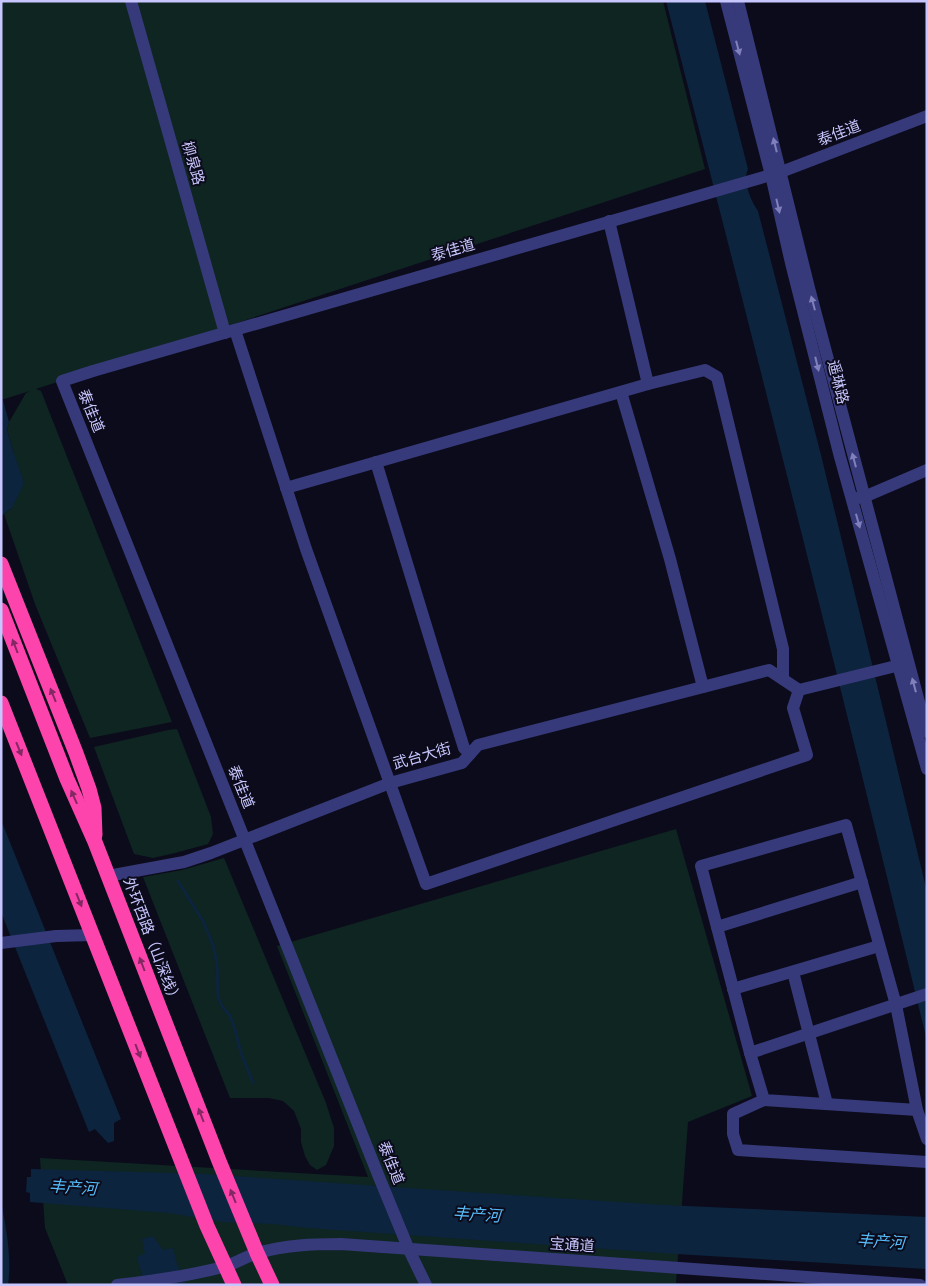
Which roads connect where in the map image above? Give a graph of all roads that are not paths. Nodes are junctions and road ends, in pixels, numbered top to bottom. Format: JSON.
{"nodes":[{"id":1,"x":130,"y":1,"type":"edge"},
{"id":2,"x":726,"y":1,"type":"edge"},
{"id":3,"x":738,"y":1,"type":"edge"},
{"id":4,"x":927,"y":116,"type":"edge"},
{"id":5,"x":770,"y":175,"type":"junction"},
{"id":6,"x":609,"y":221,"type":"junction"},
{"id":7,"x":230,"y":332,"type":"junction"},
{"id":8,"x":648,"y":384,"type":"junction"},
{"id":9,"x":622,"y":392,"type":"junction"},
{"id":10,"x":376,"y":462,"type":"junction"},
{"id":11,"x":927,"y":470,"type":"edge"},
{"id":12,"x":286,"y":488,"type":"junction"},
{"id":13,"x":858,"y":498,"type":"junction"},
{"id":14,"x":1,"y":564,"type":"edge"},
{"id":15,"x":1,"y":610,"type":"edge"},
{"id":16,"x":903,"y":665,"type":"junction"},
{"id":17,"x":783,"y":679,"type":"junction"},
{"id":18,"x":703,"y":687,"type":"junction"},
{"id":19,"x":799,"y":690,"type":"junction"},
{"id":20,"x":1,"y":703,"type":"edge"},
{"id":21,"x":927,"y":732,"type":"edge"},
{"id":22,"x":470,"y":754,"type":"junction"},
{"id":23,"x":927,"y":768,"type":"edge"},
{"id":24,"x":390,"y":783,"type":"junction"},
{"id":25,"x":244,"y":840,"type":"junction"},
{"id":26,"x":95,"y":842,"type":"junction"},
{"id":27,"x":108,"y":876,"type":"junction"},
{"id":28,"x":862,"y":882,"type":"junction"},
{"id":29,"x":717,"y":927,"type":"junction"},
{"id":30,"x":93,"y":935,"type":"junction"},
{"id":31,"x":2,"y":942,"type":"edge"},
{"id":32,"x":879,"y":946,"type":"junction"},
{"id":33,"x":793,"y":972,"type":"junction"},
{"id":34,"x":733,"y":989,"type":"junction"},
{"id":35,"x":927,"y":994,"type":"edge"},
{"id":36,"x":901,"y":1003,"type":"junction"},
{"id":37,"x":808,"y":1034,"type":"junction"},
{"id":38,"x":750,"y":1052,"type":"junction"},
{"id":39,"x":764,"y":1100,"type":"junction"},
{"id":40,"x":827,"y":1104,"type":"junction"},
{"id":41,"x":918,"y":1110,"type":"junction"},
{"id":42,"x":927,"y":1139,"type":"edge"},
{"id":43,"x":927,"y":1162,"type":"edge"},
{"id":44,"x":409,"y":1250,"type":"junction"},
{"id":45,"x":256,"y":1253,"type":"junction"},
{"id":46,"x":226,"y":1266,"type":"junction"},
{"id":47,"x":117,"y":1285,"type":"edge"},
{"id":48,"x":234,"y":1285,"type":"edge"},
{"id":49,"x":272,"y":1285,"type":"edge"},
{"id":50,"x":426,"y":1285,"type":"edge"},
{"id":51,"x":920,"y":1285,"type":"edge"}],
"edges":[{"from":1,"to":7,"type":"street","name":"柳泉路"},
{"from":2,"to":5,"type":"street","name":"遥琳路","one_way":true},
{"from":5,"to":3,"type":"street","name":"遥琳路","one_way":true},
{"from":4,"to":5,"type":"street","name":"泰佳道"},
{"from":5,"to":6,"type":"street","name":"泰佳道"},
{"from":5,"to":13,"type":"street","name":"遥琳路"},
{"from":6,"to":7,"type":"street","name":"泰佳道"},
{"from":6,"to":8,"type":"street"},
{"from":7,"to":12,"type":"street","name":"柳泉路"},
{"from":7,"to":25,"type":"street","name":"泰佳道"},
{"from":8,"to":9,"type":"street"},
{"from":8,"to":17,"type":"street"},
{"from":9,"to":10,"type":"street"},
{"from":9,"to":18,"type":"street"},
{"from":10,"to":12,"type":"street"},
{"from":10,"to":22,"type":"street"},
{"from":11,"to":13,"type":"street"},
{"from":12,"to":24,"type":"street","name":"柳泉路"},
{"from":13,"to":16,"type":"street","name":"遥琳路"},
{"from":26,"to":14,"type":"highway","one_way":true},
{"from":26,"to":15,"type":"highway","name":"外环西路（山深线）","one_way":true},
{"from":16,"to":19,"type":"street"},
{"from":21,"to":16,"type":"street","name":"遥琳路","one_way":true},
{"from":16,"to":23,"type":"street","name":"遥琳路"},
{"from":17,"to":18,"type":"street","name":"武台大街"},
{"from":17,"to":19,"type":"street","name":"武台大街"},
{"from":18,"to":22,"type":"street","name":"武台大街"},
{"from":19,"to":24,"type":"street","name":"柳泉路"},
{"from":20,"to":30,"type":"highway","one_way":true},
{"from":22,"to":24,"type":"street","name":"武台大街"},
{"from":24,"to":25,"type":"street","name":"武台大街"},
{"from":25,"to":27,"type":"street","name":"武台大街"},
{"from":25,"to":44,"type":"street","name":"泰佳道"},
{"from":26,"to":27,"type":"highway","name":"外环西路（山深线）"},
{"from":45,"to":27,"type":"highway","name":"外环西路（山深线）","one_way":true},
{"from":28,"to":29,"type":"street"},
{"from":28,"to":29,"type":"street"},
{"from":28,"to":32,"type":"street"},
{"from":29,"to":34,"type":"street"},
{"from":30,"to":31,"type":"street"},
{"from":30,"to":46,"type":"highway","one_way":true},
{"from":32,"to":33,"type":"street"},
{"from":32,"to":36,"type":"street"},
{"from":33,"to":34,"type":"street"},
{"from":33,"to":37,"type":"street"},
{"from":34,"to":38,"type":"street"},
{"from":35,"to":36,"type":"street"},
{"from":36,"to":37,"type":"street"},
{"from":36,"to":41,"type":"street"},
{"from":37,"to":38,"type":"street"},
{"from":37,"to":40,"type":"street"},
{"from":38,"to":39,"type":"street"},
{"from":39,"to":40,"type":"street"},
{"from":39,"to":43,"type":"street"},
{"from":40,"to":41,"type":"street"},
{"from":41,"to":42,"type":"street"},
{"from":44,"to":45,"type":"street","name":"宝通道"},
{"from":44,"to":50,"type":"street","name":"泰佳道"},
{"from":44,"to":51,"type":"street","name":"宝通道"},
{"from":45,"to":46,"type":"street","name":"宝通道"},
{"from":45,"to":49,"type":"highway","name":"外环西路（山深线）"},
{"from":46,"to":47,"type":"street","name":"宝通道"},
{"from":46,"to":48,"type":"highway"}]}
